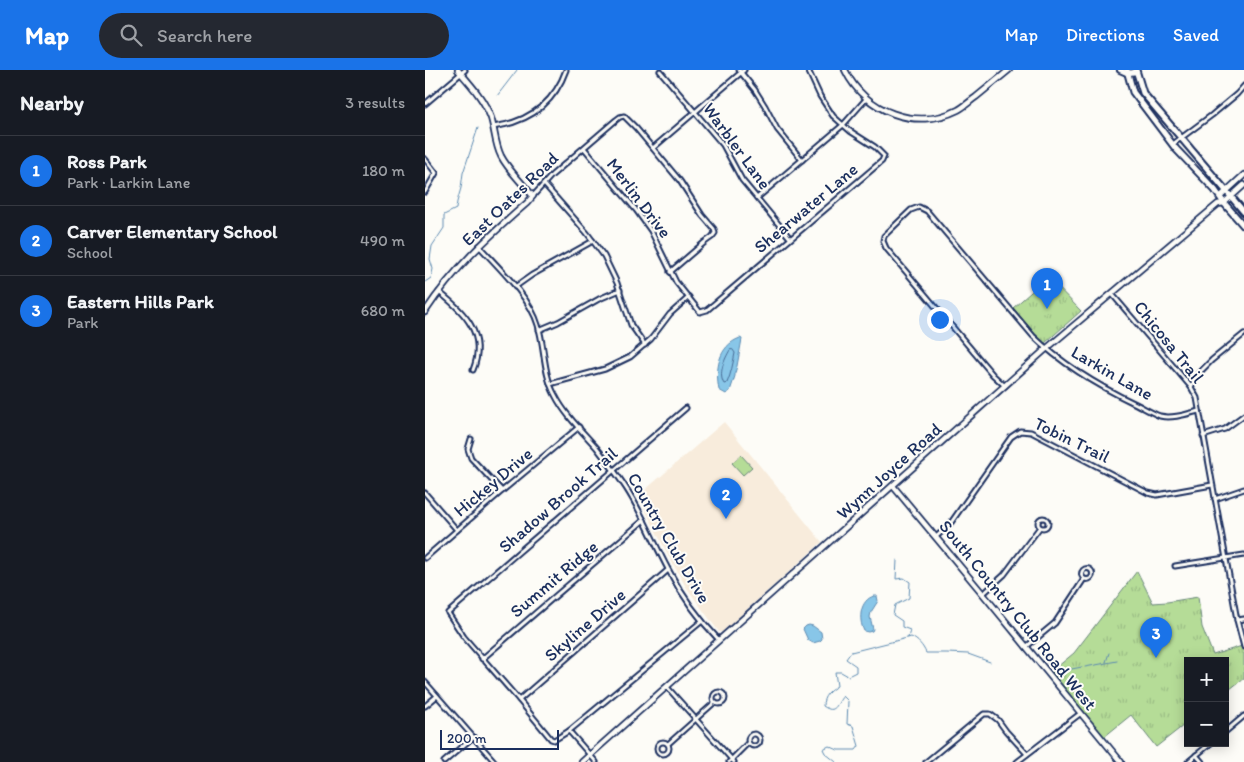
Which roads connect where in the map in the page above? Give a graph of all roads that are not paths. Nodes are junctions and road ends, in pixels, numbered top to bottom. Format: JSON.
{"nodes":[{"id":1,"x":465,"y":70,"type":"edge"},
{"id":2,"x":565,"y":70,"type":"edge"},
{"id":3,"x":660,"y":70,"type":"edge"},
{"id":4,"x":808,"y":70,"type":"edge"},
{"id":5,"x":845,"y":70,"type":"edge"},
{"id":6,"x":1009,"y":70,"type":"edge"},
{"id":7,"x":1120,"y":70,"type":"edge"},
{"id":8,"x":741,"y":71,"type":"edge"},
{"id":9,"x":1136,"y":71,"type":"edge"},
{"id":10,"x":459,"y":72,"type":"edge"},
{"id":11,"x":1127,"y":72,"type":"edge"},
{"id":12,"x":1244,"y":86,"type":"edge"},
{"id":13,"x":866,"y":99,"type":"junction"},
{"id":14,"x":425,"y":104,"type":"edge"},
{"id":15,"x":694,"y":111,"type":"junction"},
{"id":16,"x":843,"y":125,"type":"junction"},
{"id":17,"x":493,"y":127,"type":"junction"},
{"id":18,"x":1182,"y":139,"type":"junction"},
{"id":19,"x":1173,"y":144,"type":"junction"},
{"id":20,"x":584,"y":148,"type":"junction"},
{"id":21,"x":653,"y":148,"type":"junction"},
{"id":22,"x":425,"y":159,"type":"edge"},
{"id":23,"x":802,"y":160,"type":"junction"},
{"id":24,"x":1244,"y":175,"type":"edge"},
{"id":25,"x":544,"y":184,"type":"junction"},
{"id":26,"x":1244,"y":185,"type":"edge"},
{"id":27,"x":1227,"y":191,"type":"junction"},
{"id":28,"x":425,"y":192,"type":"edge"},
{"id":29,"x":533,"y":196,"type":"junction"},
{"id":30,"x":1220,"y":197,"type":"junction"},
{"id":31,"x":1232,"y":197,"type":"junction"},
{"id":32,"x":757,"y":198,"type":"junction"},
{"id":33,"x":1224,"y":202,"type":"junction"},
{"id":34,"x":1218,"y":204,"type":"junction"},
{"id":35,"x":1244,"y":212,"type":"edge"},
{"id":36,"x":1244,"y":226,"type":"edge"},
{"id":37,"x":790,"y":238,"type":"junction"},
{"id":38,"x":593,"y":241,"type":"junction"},
{"id":39,"x":479,"y":246,"type":"junction"},
{"id":40,"x":670,"y":272,"type":"junction"},
{"id":41,"x":515,"y":287,"type":"junction"},
{"id":42,"x":620,"y":290,"type":"junction"},
{"id":43,"x":438,"y":292,"type":"junction"},
{"id":44,"x":1112,"y":294,"type":"junction"},
{"id":45,"x":689,"y":297,"type":"junction"},
{"id":46,"x":703,"y":311,"type":"joint"},
{"id":47,"x":425,"y":312,"type":"edge"},
{"id":48,"x":539,"y":330,"type":"junction"},
{"id":49,"x":1244,"y":334,"type":"edge"},
{"id":50,"x":645,"y":345,"type":"junction"},
{"id":51,"x":1046,"y":349,"type":"junction"},
{"id":52,"x":473,"y":370,"type":"dead end"},
{"id":53,"x":550,"y":384,"type":"junction"},
{"id":54,"x":1005,"y":386,"type":"junction"},
{"id":55,"x":1191,"y":388,"type":"junction"},
{"id":56,"x":686,"y":408,"type":"dead end"},
{"id":57,"x":1199,"y":412,"type":"junction"},
{"id":58,"x":1244,"y":415,"type":"edge"},
{"id":59,"x":579,"y":428,"type":"junction"},
{"id":60,"x":1203,"y":436,"type":"junction"},
{"id":61,"x":471,"y":439,"type":"dead end"},
{"id":62,"x":614,"y":470,"type":"junction"},
{"id":63,"x":1212,"y":485,"type":"junction"},
{"id":64,"x":893,"y":486,"type":"junction"},
{"id":65,"x":1244,"y":489,"type":"edge"},
{"id":66,"x":502,"y":491,"type":"junction"},
{"id":67,"x":425,"y":493,"type":"edge"},
{"id":68,"x":1215,"y":498,"type":"junction"},
{"id":69,"x":644,"y":520,"type":"junction"},
{"id":70,"x":1040,"y":527,"type":"dead end"},
{"id":71,"x":457,"y":530,"type":"junction"},
{"id":72,"x":935,"y":537,"type":"junction"},
{"id":73,"x":1244,"y":555,"type":"edge"},
{"id":74,"x":425,"y":558,"type":"edge"},
{"id":75,"x":1225,"y":558,"type":"junction"},
{"id":76,"x":1175,"y":566,"type":"dead end"},
{"id":77,"x":668,"y":570,"type":"junction"},
{"id":78,"x":1084,"y":579,"type":"dead end"},
{"id":79,"x":983,"y":594,"type":"junction"},
{"id":80,"x":1244,"y":618,"type":"edge"},
{"id":81,"x":1237,"y":620,"type":"junction"},
{"id":82,"x":702,"y":621,"type":"junction"},
{"id":83,"x":719,"y":641,"type":"junction"},
{"id":84,"x":1026,"y":647,"type":"junction"},
{"id":85,"x":1244,"y":647,"type":"edge"},
{"id":86,"x":482,"y":659,"type":"junction"},
{"id":87,"x":425,"y":682,"type":"edge"},
{"id":88,"x":667,"y":687,"type":"junction"},
{"id":89,"x":437,"y":696,"type":"junction"},
{"id":90,"x":519,"y":700,"type":"junction"},
{"id":91,"x":715,"y":702,"type":"dead end"},
{"id":92,"x":425,"y":706,"type":"edge"},
{"id":93,"x":1081,"y":713,"type":"junction"},
{"id":94,"x":1244,"y":716,"type":"edge"},
{"id":95,"x":695,"y":718,"type":"junction"},
{"id":96,"x":1229,"y":729,"type":"edge"},
{"id":97,"x":569,"y":731,"type":"junction"},
{"id":98,"x":473,"y":737,"type":"junction"},
{"id":99,"x":668,"y":744,"type":"dead end"},
{"id":100,"x":749,"y":744,"type":"junction"},
{"id":101,"x":1206,"y":747,"type":"edge"},
{"id":102,"x":1027,"y":754,"type":"junction"},
{"id":103,"x":591,"y":755,"type":"junction"},
{"id":104,"x":1197,"y":755,"type":"junction"},
{"id":105,"x":731,"y":761,"type":"edge"},
{"id":106,"x":444,"y":762,"type":"edge"},
{"id":107,"x":495,"y":762,"type":"edge"},
{"id":108,"x":582,"y":762,"type":"edge"},
{"id":109,"x":596,"y":762,"type":"edge"},
{"id":110,"x":926,"y":762,"type":"edge"},
{"id":111,"x":1017,"y":762,"type":"edge"},
{"id":112,"x":1121,"y":762,"type":"edge"},
{"id":113,"x":1189,"y":762,"type":"edge"},
{"id":114,"x":1202,"y":762,"type":"edge"}],
"edges":[{"from":1,"to":10,"type":"street"},
{"from":2,"to":17,"type":"street"},
{"from":3,"to":15,"type":"street","name":"Warbler Lane"},
{"from":4,"to":16,"type":"street"},
{"from":5,"to":13,"type":"street"},
{"from":6,"to":13,"type":"street"},
{"from":7,"to":11,"type":"street"},
{"from":8,"to":15,"type":"street"},
{"from":8,"to":23,"type":"street"},
{"from":9,"to":11,"type":"street"},
{"from":9,"to":18,"type":"main road"},
{"from":10,"to":14,"type":"street"},
{"from":10,"to":17,"type":"street"},
{"from":11,"to":19,"type":"main road"},
{"from":12,"to":18,"type":"street"},
{"from":13,"to":16,"type":"street"},
{"from":15,"to":21,"type":"street"},
{"from":15,"to":32,"type":"street","name":"Warbler Lane"},
{"from":16,"to":23,"type":"street"},
{"from":16,"to":37,"type":"street","name":"Shearwater Lane"},
{"from":17,"to":29,"type":"street"},
{"from":18,"to":19,"type":"street"},
{"from":18,"to":27,"type":"main road"},
{"from":19,"to":30,"type":"main road"},
{"from":20,"to":21,"type":"street","name":"East Oates Road"},
{"from":20,"to":25,"type":"street","name":"East Oates Road"},
{"from":20,"to":40,"type":"street","name":"Merlin Drive"},
{"from":21,"to":40,"type":"street"},
{"from":22,"to":28,"type":"street"},
{"from":23,"to":32,"type":"street"},
{"from":24,"to":27,"type":"street"},
{"from":25,"to":29,"type":"street","name":"East Oates Road"},
{"from":25,"to":38,"type":"street"},
{"from":26,"to":31,"type":"street","name":"Wynn Joyce Road"},
{"from":27,"to":30,"type":"street"},
{"from":27,"to":31,"type":"main road"},
{"from":29,"to":39,"type":"street","name":"East Oates Road"},
{"from":30,"to":33,"type":"main road"},
{"from":30,"to":34,"type":"street"},
{"from":31,"to":33,"type":"street","name":"Wynn Joyce Road"},
{"from":31,"to":35,"type":"main road"},
{"from":32,"to":37,"type":"street","name":"Warbler Lane"},
{"from":33,"to":34,"type":"street","name":"Wynn Joyce Road"},
{"from":33,"to":36,"type":"main road"},
{"from":34,"to":44,"type":"street","name":"Wynn Joyce Road"},
{"from":37,"to":46,"type":"street","name":"Shearwater Lane"},
{"from":38,"to":41,"type":"street"},
{"from":38,"to":42,"type":"street"},
{"from":39,"to":41,"type":"street","name":"Country Club Drive"},
{"from":39,"to":43,"type":"street","name":"East Oates Road"},
{"from":40,"to":45,"type":"street","name":"Merlin Drive"},
{"from":41,"to":48,"type":"street","name":"Country Club Drive"},
{"from":42,"to":48,"type":"street"},
{"from":42,"to":50,"type":"street"},
{"from":43,"to":47,"type":"street","name":"East Oates Road"},
{"from":43,"to":52,"type":"street"},
{"from":44,"to":51,"type":"street","name":"Wynn Joyce Road"},
{"from":44,"to":55,"type":"street","name":"Chicosa Trail"},
{"from":45,"to":46,"type":"street","name":"Merlin Drive"},
{"from":45,"to":50,"type":"street"},
{"from":48,"to":53,"type":"street","name":"Country Club Drive"},
{"from":49,"to":55,"type":"street"},
{"from":50,"to":53,"type":"street"},
{"from":51,"to":54,"type":"street","name":"Wynn Joyce Road"},
{"from":51,"to":54,"type":"street","name":"Larkin Lane"},
{"from":51,"to":57,"type":"street","name":"Larkin Lane"},
{"from":53,"to":59,"type":"street","name":"Country Club Drive"},
{"from":54,"to":64,"type":"street","name":"Wynn Joyce Road"},
{"from":55,"to":57,"type":"street","name":"Chicosa Trail"},
{"from":56,"to":62,"type":"street","name":"Shadow Brook Trail"},
{"from":57,"to":60,"type":"street","name":"Chicosa Trail"},
{"from":58,"to":60,"type":"street"},
{"from":59,"to":62,"type":"street","name":"Country Club Drive"},
{"from":59,"to":66,"type":"street","name":"Hickey Drive"},
{"from":60,"to":63,"type":"street","name":"Chicosa Trail"},
{"from":61,"to":66,"type":"street"},
{"from":62,"to":69,"type":"street","name":"Country Club Drive"},
{"from":62,"to":86,"type":"street","name":"Shadow Brook Trail"},
{"from":63,"to":68,"type":"street","name":"Chicosa Trail"},
{"from":63,"to":72,"type":"street","name":"Tobin Trail"},
{"from":64,"to":72,"type":"street","name":"South Country Club Road West"},
{"from":64,"to":83,"type":"street","name":"Wynn Joyce Road"},
{"from":65,"to":68,"type":"street"},
{"from":66,"to":71,"type":"street","name":"Hickey Drive"},
{"from":67,"to":71,"type":"street"},
{"from":68,"to":75,"type":"street","name":"Chicosa Trail"},
{"from":69,"to":77,"type":"street","name":"Country Club Drive"},
{"from":69,"to":86,"type":"street","name":"Summit Ridge"},
{"from":70,"to":79,"type":"street"},
{"from":71,"to":74,"type":"street","name":"Hickey Drive"},
{"from":72,"to":79,"type":"street","name":"South Country Club Road West"},
{"from":73,"to":75,"type":"street"},
{"from":75,"to":76,"type":"street"},
{"from":75,"to":81,"type":"street","name":"Chicosa Trail"},
{"from":77,"to":82,"type":"street","name":"Country Club Drive"},
{"from":77,"to":90,"type":"street","name":"Skyline Drive"},
{"from":78,"to":84,"type":"street"},
{"from":79,"to":84,"type":"street","name":"South Country Club Road West"},
{"from":80,"to":81,"type":"street"},
{"from":81,"to":85,"type":"street","name":"Chicosa Trail"},
{"from":82,"to":83,"type":"street","name":"Country Club Drive"},
{"from":82,"to":97,"type":"street"},
{"from":83,"to":88,"type":"street","name":"Wynn Joyce Road"},
{"from":84,"to":93,"type":"street","name":"South Country Club Road West"},
{"from":86,"to":90,"type":"street"},
{"from":87,"to":89,"type":"street"},
{"from":88,"to":95,"type":"street"},
{"from":88,"to":103,"type":"street","name":"Wynn Joyce Road"},
{"from":89,"to":92,"type":"street"},
{"from":89,"to":98,"type":"street"},
{"from":90,"to":97,"type":"street"},
{"from":91,"to":95,"type":"street"},
{"from":93,"to":102,"type":"street"},
{"from":93,"to":112,"type":"street","name":"South Country Club Road West"},
{"from":94,"to":96,"type":"street"},
{"from":95,"to":99,"type":"street"},
{"from":95,"to":105,"type":"street"},
{"from":97,"to":103,"type":"street"},
{"from":98,"to":106,"type":"street"},
{"from":98,"to":107,"type":"street"},
{"from":100,"to":100,"type":"street"},
{"from":100,"to":105,"type":"street"},
{"from":101,"to":104,"type":"street"},
{"from":102,"to":110,"type":"street"},
{"from":102,"to":111,"type":"street"},
{"from":103,"to":108,"type":"street","name":"Wynn Joyce Road"},
{"from":103,"to":109,"type":"street"},
{"from":104,"to":113,"type":"street"},
{"from":104,"to":114,"type":"street"}]}
